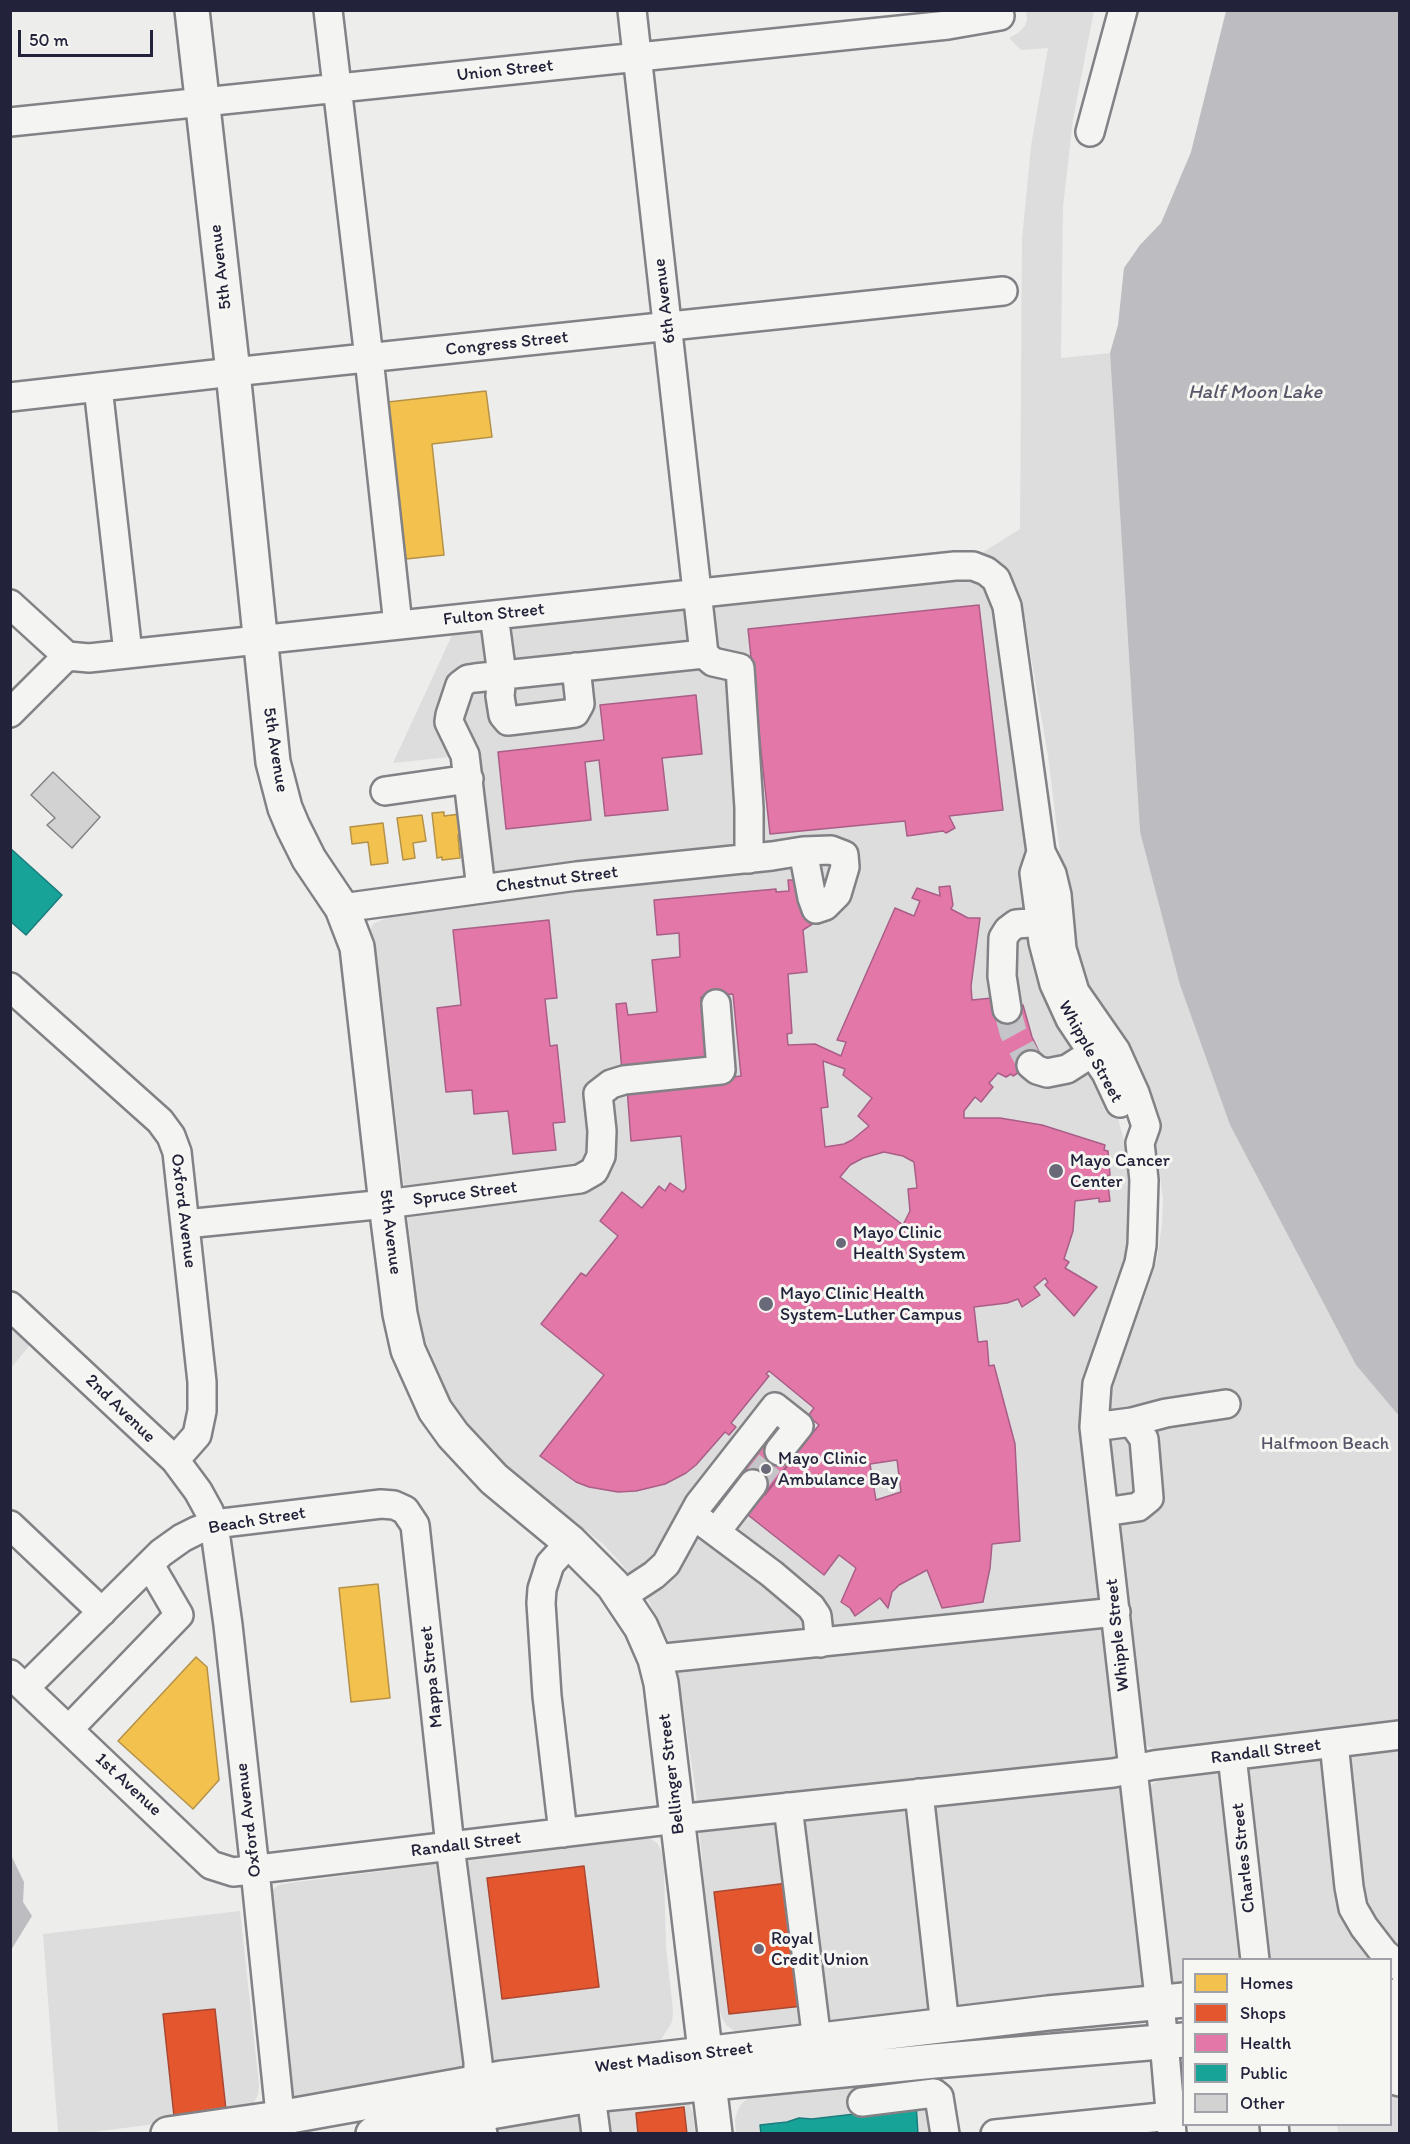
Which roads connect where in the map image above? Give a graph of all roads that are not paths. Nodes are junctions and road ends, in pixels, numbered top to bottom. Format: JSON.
{"nodes":[{"id":1,"x":192,"y":10,"type":"edge"},
{"id":2,"x":328,"y":10,"type":"edge"},
{"id":3,"x":632,"y":10,"type":"edge"},
{"id":4,"x":1123,"y":10,"type":"edge"},
{"id":5,"x":1000,"y":16,"type":"dead end"},
{"id":6,"x":637,"y":58,"type":"junction"},
{"id":7,"x":336,"y":88,"type":"junction"},
{"id":8,"x":202,"y":102,"type":"junction"},
{"id":9,"x":10,"y":122,"type":"edge"},
{"id":10,"x":1090,"y":132,"type":"dead end"},
{"id":11,"x":1003,"y":291,"type":"dead end"},
{"id":12,"x":668,"y":327,"type":"junction"},
{"id":13,"x":369,"y":358,"type":"junction"},
{"id":14,"x":233,"y":372,"type":"junction"},
{"id":15,"x":98,"y":387,"type":"junction"},
{"id":16,"x":10,"y":397,"type":"edge"},
{"id":17,"x":996,"y":579,"type":"joint"},
{"id":18,"x":696,"y":592,"type":"junction"},
{"id":19,"x":10,"y":604,"type":"edge"},
{"id":20,"x":494,"y":615,"type":"junction"},
{"id":21,"x":398,"y":625,"type":"junction"},
{"id":22,"x":260,"y":638,"type":"junction"},
{"id":23,"x":128,"y":654,"type":"junction"},
{"id":24,"x":704,"y":654,"type":"junction"},
{"id":25,"x":67,"y":656,"type":"junction"},
{"id":26,"x":576,"y":667,"type":"junction"},
{"id":27,"x":502,"y":675,"type":"junction"},
{"id":28,"x":10,"y":713,"type":"edge"},
{"id":29,"x":469,"y":779,"type":"junction"},
{"id":30,"x":385,"y":791,"type":"dead end"},
{"id":31,"x":803,"y":851,"type":"dead end"},
{"id":32,"x":761,"y":858,"type":"junction"},
{"id":33,"x":481,"y":890,"type":"junction"},
{"id":34,"x":342,"y":908,"type":"junction"},
{"id":35,"x":1049,"y":921,"type":"junction"},
{"id":36,"x":10,"y":987,"type":"edge"},
{"id":37,"x":716,"y":1004,"type":"dead end"},
{"id":38,"x":1007,"y":1009,"type":"tunnel mouth"},
{"id":39,"x":1099,"y":1045,"type":"junction"},
{"id":40,"x":1031,"y":1065,"type":"dead end"},
{"id":41,"x":386,"y":1204,"type":"junction"},
{"id":42,"x":185,"y":1224,"type":"junction"},
{"id":43,"x":10,"y":1306,"type":"edge"},
{"id":44,"x":1226,"y":1404,"type":"dead end"},
{"id":45,"x":1132,"y":1422,"type":"junction"},
{"id":46,"x":1094,"y":1427,"type":"junction"},
{"id":47,"x":778,"y":1451,"type":"tunnel mouth"},
{"id":48,"x":175,"y":1461,"type":"junction"},
{"id":49,"x":494,"y":1479,"type":"joint"},
{"id":50,"x":753,"y":1484,"type":"tunnel mouth"},
{"id":51,"x":405,"y":1510,"type":"joint"},
{"id":52,"x":1104,"y":1512,"type":"junction"},
{"id":53,"x":693,"y":1515,"type":"junction"},
{"id":54,"x":214,"y":1524,"type":"junction"},
{"id":55,"x":10,"y":1525,"type":"edge"},
{"id":56,"x":716,"y":1532,"type":"junction"},
{"id":57,"x":570,"y":1542,"type":"junction"},
{"id":58,"x":150,"y":1564,"type":"junction"},
{"id":59,"x":622,"y":1596,"type":"junction"},
{"id":60,"x":102,"y":1612,"type":"junction"},
{"id":61,"x":1116,"y":1612,"type":"junction"},
{"id":62,"x":820,"y":1643,"type":"junction"},
{"id":63,"x":656,"y":1659,"type":"junction"},
{"id":64,"x":18,"y":1681,"type":"edge"},
{"id":65,"x":69,"y":1729,"type":"junction"},
{"id":66,"x":1400,"y":1736,"type":"edge"},
{"id":67,"x":1334,"y":1743,"type":"junction"},
{"id":68,"x":1232,"y":1756,"type":"junction"},
{"id":69,"x":1133,"y":1770,"type":"junction"},
{"id":70,"x":918,"y":1793,"type":"junction"},
{"id":71,"x":788,"y":1807,"type":"junction"},
{"id":72,"x":677,"y":1819,"type":"junction"},
{"id":73,"x":563,"y":1833,"type":"junction"},
{"id":74,"x":450,"y":1846,"type":"junction"},
{"id":75,"x":255,"y":1870,"type":"junction"},
{"id":76,"x":1255,"y":1958,"type":"edge"},
{"id":77,"x":1390,"y":1958,"type":"edge"},
{"id":78,"x":1400,"y":1991,"type":"edge"},
{"id":79,"x":1171,"y":2001,"type":"edge"},
{"id":80,"x":1392,"y":2006,"type":"edge"},
{"id":81,"x":945,"y":2026,"type":"junction"},
{"id":82,"x":817,"y":2041,"type":"junction"},
{"id":83,"x":1174,"y":2041,"type":"edge"},
{"id":84,"x":1400,"y":2044,"type":"edge"},
{"id":85,"x":1392,"y":2063,"type":"edge"},
{"id":86,"x":708,"y":2069,"type":"junction"},
{"id":87,"x":591,"y":2095,"type":"junction"},
{"id":88,"x":862,"y":2102,"type":"dead end"},
{"id":89,"x":480,"y":2110,"type":"edge"},
{"id":90,"x":1171,"y":2125,"type":"edge"},
{"id":91,"x":281,"y":2126,"type":"edge"},
{"id":92,"x":168,"y":2133,"type":"edge"},
{"id":93,"x":380,"y":2133,"type":"edge"},
{"id":94,"x":596,"y":2133,"type":"edge"},
{"id":95,"x":715,"y":2133,"type":"edge"},
{"id":96,"x":945,"y":2133,"type":"edge"},
{"id":97,"x":995,"y":2133,"type":"edge"}],
"edges":[{"from":1,"to":8,"type":"main road","name":"5th Avenue"},
{"from":2,"to":7,"type":"street"},
{"from":3,"to":6,"type":"street","name":"6th Avenue"},
{"from":4,"to":10,"type":"street"},
{"from":5,"to":6,"type":"street","name":"Union Street"},
{"from":6,"to":7,"type":"street","name":"Union Street"},
{"from":6,"to":12,"type":"street","name":"6th Avenue"},
{"from":7,"to":8,"type":"street","name":"Union Street"},
{"from":7,"to":13,"type":"street"},
{"from":8,"to":9,"type":"street","name":"Union Street"},
{"from":8,"to":14,"type":"main road","name":"5th Avenue"},
{"from":11,"to":12,"type":"street","name":"Congress Street"},
{"from":12,"to":13,"type":"street","name":"Congress Street"},
{"from":12,"to":18,"type":"street","name":"6th Avenue"},
{"from":13,"to":14,"type":"street","name":"Congress Street"},
{"from":13,"to":21,"type":"street"},
{"from":14,"to":15,"type":"street","name":"Congress Street"},
{"from":14,"to":22,"type":"main road","name":"5th Avenue"},
{"from":15,"to":16,"type":"street","name":"Congress Street"},
{"from":15,"to":23,"type":"street"},
{"from":17,"to":18,"type":"street","name":"Fulton Street"},
{"from":17,"to":35,"type":"street","name":"Whipple Street"},
{"from":18,"to":20,"type":"street","name":"Fulton Street"},
{"from":18,"to":24,"type":"street","name":"6th Avenue"},
{"from":19,"to":25,"type":"street"},
{"from":20,"to":21,"type":"street","name":"Fulton Street"},
{"from":20,"to":27,"type":"street"},
{"from":21,"to":22,"type":"street","name":"Fulton Street"},
{"from":22,"to":23,"type":"street","name":"Fulton Street"},
{"from":22,"to":34,"type":"main road","name":"5th Avenue"},
{"from":23,"to":25,"type":"street","name":"Fulton Street"},
{"from":24,"to":26,"type":"street"},
{"from":24,"to":32,"type":"street"},
{"from":25,"to":28,"type":"street"},
{"from":26,"to":27,"type":"street"},
{"from":26,"to":27,"type":"street"},
{"from":27,"to":29,"type":"street"},
{"from":29,"to":30,"type":"street"},
{"from":29,"to":33,"type":"street"},
{"from":31,"to":32,"type":"street","name":"Chestnut Street"},
{"from":32,"to":33,"type":"street","name":"Chestnut Street"},
{"from":33,"to":34,"type":"street","name":"Chestnut Street"},
{"from":34,"to":41,"type":"main road","name":"5th Avenue"},
{"from":35,"to":38,"type":"street"},
{"from":35,"to":39,"type":"street","name":"Whipple Street"},
{"from":36,"to":42,"type":"street","name":"Oxford Avenue"},
{"from":37,"to":41,"type":"street","name":"Spruce Street"},
{"from":39,"to":40,"type":"street"},
{"from":39,"to":46,"type":"street","name":"Whipple Street"},
{"from":41,"to":42,"type":"street","name":"Spruce Street"},
{"from":41,"to":49,"type":"main road","name":"5th Avenue"},
{"from":42,"to":48,"type":"street","name":"Oxford Avenue"},
{"from":43,"to":48,"type":"street","name":"2nd Avenue"},
{"from":44,"to":45,"type":"street"},
{"from":45,"to":46,"type":"street"},
{"from":45,"to":52,"type":"street"},
{"from":46,"to":52,"type":"street","name":"Whipple Street"},
{"from":47,"to":53,"type":"street"},
{"from":48,"to":54,"type":"street","name":"2nd Avenue"},
{"from":49,"to":57,"type":"main road","name":"Bellinger Street"},
{"from":50,"to":56,"type":"street"},
{"from":51,"to":54,"type":"street","name":"Beach Street"},
{"from":51,"to":74,"type":"street","name":"Mappa Street"},
{"from":52,"to":61,"type":"street","name":"Whipple Street"},
{"from":53,"to":56,"type":"street"},
{"from":53,"to":59,"type":"street"},
{"from":54,"to":58,"type":"street","name":"Beach Street"},
{"from":54,"to":75,"type":"street","name":"Oxford Avenue"},
{"from":55,"to":60,"type":"street"},
{"from":56,"to":62,"type":"street"},
{"from":57,"to":59,"type":"main road","name":"Bellinger Street"},
{"from":57,"to":73,"type":"street"},
{"from":58,"to":60,"type":"street","name":"Beach Street"},
{"from":58,"to":65,"type":"street"},
{"from":59,"to":63,"type":"main road","name":"Bellinger Street"},
{"from":60,"to":64,"type":"street","name":"Beach Street"},
{"from":61,"to":62,"type":"street"},
{"from":61,"to":69,"type":"street","name":"Whipple Street"},
{"from":62,"to":63,"type":"street"},
{"from":63,"to":72,"type":"main road","name":"Bellinger Street"},
{"from":64,"to":65,"type":"street","name":"1st Avenue"},
{"from":65,"to":75,"type":"street","name":"1st Avenue"},
{"from":66,"to":67,"type":"street","name":"Randall Street"},
{"from":67,"to":68,"type":"street","name":"Randall Street"},
{"from":67,"to":77,"type":"street"},
{"from":68,"to":69,"type":"street","name":"Randall Street"},
{"from":68,"to":76,"type":"street","name":"Charles Street"},
{"from":69,"to":70,"type":"street","name":"Randall Street"},
{"from":69,"to":79,"type":"street","name":"Whipple Street"},
{"from":70,"to":71,"type":"street","name":"Randall Street"},
{"from":70,"to":81,"type":"street"},
{"from":71,"to":72,"type":"street","name":"Randall Street"},
{"from":71,"to":82,"type":"street"},
{"from":72,"to":73,"type":"street","name":"Randall Street"},
{"from":72,"to":86,"type":"main road","name":"Bellinger Street"},
{"from":73,"to":74,"type":"street","name":"Randall Street"},
{"from":74,"to":75,"type":"street","name":"Randall Street"},
{"from":74,"to":89,"type":"street","name":"Mappa Street"},
{"from":75,"to":91,"type":"street","name":"Oxford Avenue"},
{"from":78,"to":80,"type":"street"},
{"from":79,"to":81,"type":"main road","name":"West Madison Street"},
{"from":79,"to":83,"type":"street","name":"Whipple Street"},
{"from":81,"to":82,"type":"main road","name":"West Madison Street"},
{"from":82,"to":86,"type":"main road","name":"West Madison Street"},
{"from":83,"to":86,"type":"main road","name":"West Madison Street"},
{"from":83,"to":90,"type":"street","name":"Whipple Street"},
{"from":84,"to":85,"type":"street"},
{"from":86,"to":87,"type":"main road","name":"West Madison Street"},
{"from":86,"to":89,"type":"main road","name":"West Madison Street"},
{"from":86,"to":95,"type":"main road","name":"Bellinger Street"},
{"from":87,"to":89,"type":"main road","name":"West Madison Street"},
{"from":87,"to":94,"type":"street"},
{"from":88,"to":96,"type":"street"},
{"from":89,"to":91,"type":"main road","name":"West Madison Street"},
{"from":89,"to":93,"type":"main road","name":"West Madison Street"},
{"from":90,"to":97,"type":"street"},
{"from":91,"to":92,"type":"main road","name":"West Madison Street"}]}
